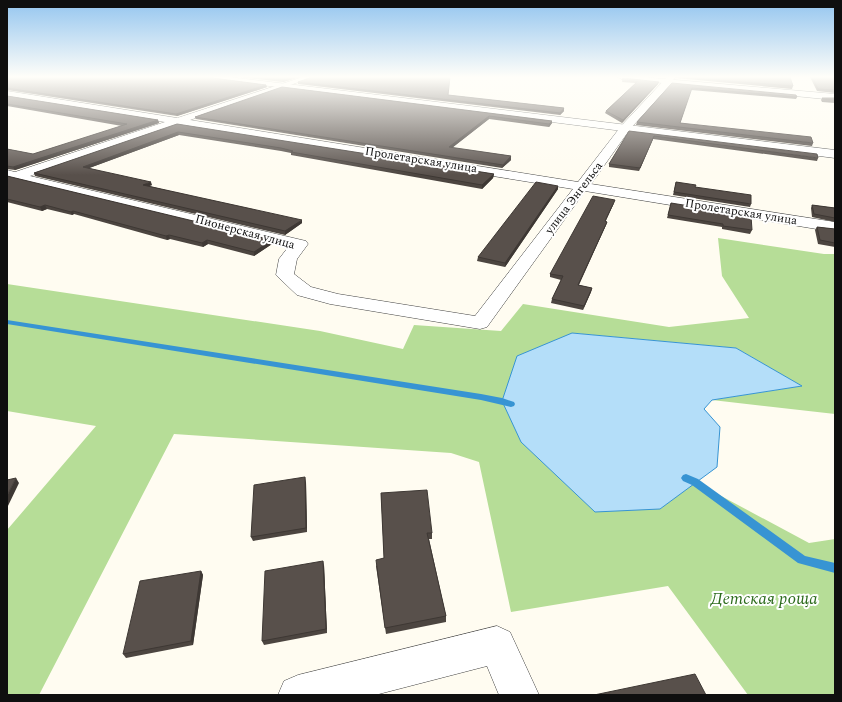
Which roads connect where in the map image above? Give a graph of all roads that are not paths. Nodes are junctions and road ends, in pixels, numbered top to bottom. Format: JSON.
{"nodes":[{"id":1,"x":106,"y":110,"type":"edge"},
{"id":2,"x":210,"y":110,"type":"edge"},
{"id":3,"x":486,"y":110,"type":"edge"},
{"id":4,"x":642,"y":110,"type":"edge"},
{"id":5,"x":177,"y":121,"type":"junction"},
{"id":6,"x":626,"y":127,"type":"junction"},
{"id":7,"x":835,"y":154,"type":"edge"},
{"id":8,"x":12,"y":175,"type":"edge"},
{"id":9,"x":583,"y":186,"type":"junction"},
{"id":10,"x":835,"y":227,"type":"edge"},
{"id":11,"x":480,"y":323,"type":"joint"},
{"id":12,"x":298,"y":695,"type":"edge"},
{"id":13,"x":519,"y":695,"type":"edge"}],
"edges":[{"from":1,"to":5,"type":"street","name":"Пролетарская улица"},
{"from":2,"to":5,"type":"street"},
{"from":3,"to":6,"type":"street"},
{"from":4,"to":6,"type":"street","name":"улица Энгельса"},
{"from":5,"to":8,"type":"street"},
{"from":5,"to":9,"type":"street","name":"Пролетарская улица"},
{"from":6,"to":7,"type":"street"},
{"from":6,"to":9,"type":"street","name":"улица Энгельса"},
{"from":8,"to":11,"type":"street","name":"Пионерская улица"},
{"from":9,"to":10,"type":"street","name":"Пролетарская улица"},
{"from":9,"to":11,"type":"street","name":"улица Энгельса"},
{"from":12,"to":13,"type":"street"}]}
